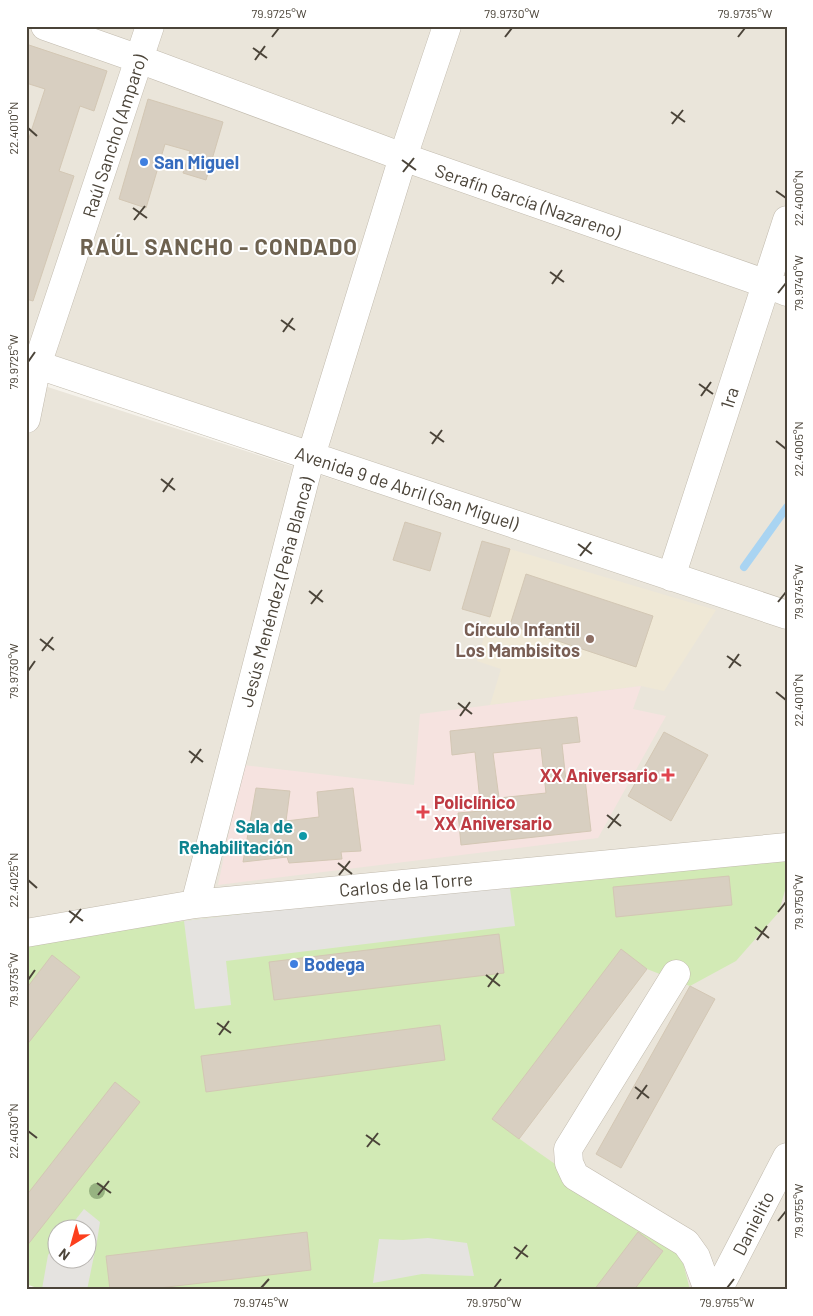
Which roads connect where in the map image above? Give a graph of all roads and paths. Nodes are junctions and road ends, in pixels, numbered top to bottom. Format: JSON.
{"nodes":[{"id":1,"x":45,"y":26,"type":"edge"},
{"id":2,"x":150,"y":26,"type":"edge"},
{"id":3,"x":447,"y":26,"type":"edge"},
{"id":4,"x":139,"y":59,"type":"junction"},
{"id":5,"x":403,"y":157,"type":"junction"},
{"id":6,"x":787,"y":220,"type":"edge"},
{"id":7,"x":777,"y":288,"type":"edge"},
{"id":8,"x":32,"y":363,"type":"edge"},
{"id":9,"x":26,"y":419,"type":"edge"},
{"id":10,"x":311,"y":456,"type":"junction"},
{"id":11,"x":671,"y":577,"type":"junction"},
{"id":12,"x":787,"y":616,"type":"edge"},
{"id":13,"x":787,"y":847,"type":"edge"},
{"id":14,"x":195,"y":904,"type":"junction"},
{"id":15,"x":26,"y":933,"type":"edge"},
{"id":16,"x":676,"y":974,"type":"dead end"},
{"id":17,"x":787,"y":1157,"type":"edge"},
{"id":18,"x":708,"y":1290,"type":"edge"},
{"id":19,"x":718,"y":1290,"type":"edge"}],
"edges":[{"from":1,"to":4,"type":"street","name":"Serafín García (Nazareno)"},
{"from":2,"to":4,"type":"street","name":"Raúl Sancho (Amparo)"},
{"from":3,"to":5,"type":"street","name":"Jesús Menéndez (Peña Blanca)"},
{"from":4,"to":5,"type":"street","name":"Serafín García (Nazareno)"},
{"from":4,"to":8,"type":"street","name":"Raúl Sancho (Amparo)"},
{"from":5,"to":7,"type":"street","name":"Serafín García (Nazareno)"},
{"from":5,"to":10,"type":"street","name":"Jesús Menéndez (Peña Blanca)"},
{"from":6,"to":7,"type":"street","name":"1ra"},
{"from":7,"to":11,"type":"street","name":"1ra"},
{"from":8,"to":9,"type":"street","name":"Raúl Sancho (Amparo)"},
{"from":8,"to":10,"type":"street","name":"Avenida 9 de Abril (San Miguel)"},
{"from":10,"to":11,"type":"street","name":"Avenida 9 de Abril (San Miguel)"},
{"from":10,"to":14,"type":"street","name":"Jesús Menéndez (Peña Blanca)"},
{"from":11,"to":12,"type":"street","name":"Avenida 9 de Abril (San Miguel)"},
{"from":13,"to":14,"type":"street","name":"Carlos de la Torre"},
{"from":14,"to":15,"type":"street","name":"Carlos de la Torre"},
{"from":16,"to":18,"type":"street"},
{"from":17,"to":19,"type":"street","name":"Danielito"}]}
